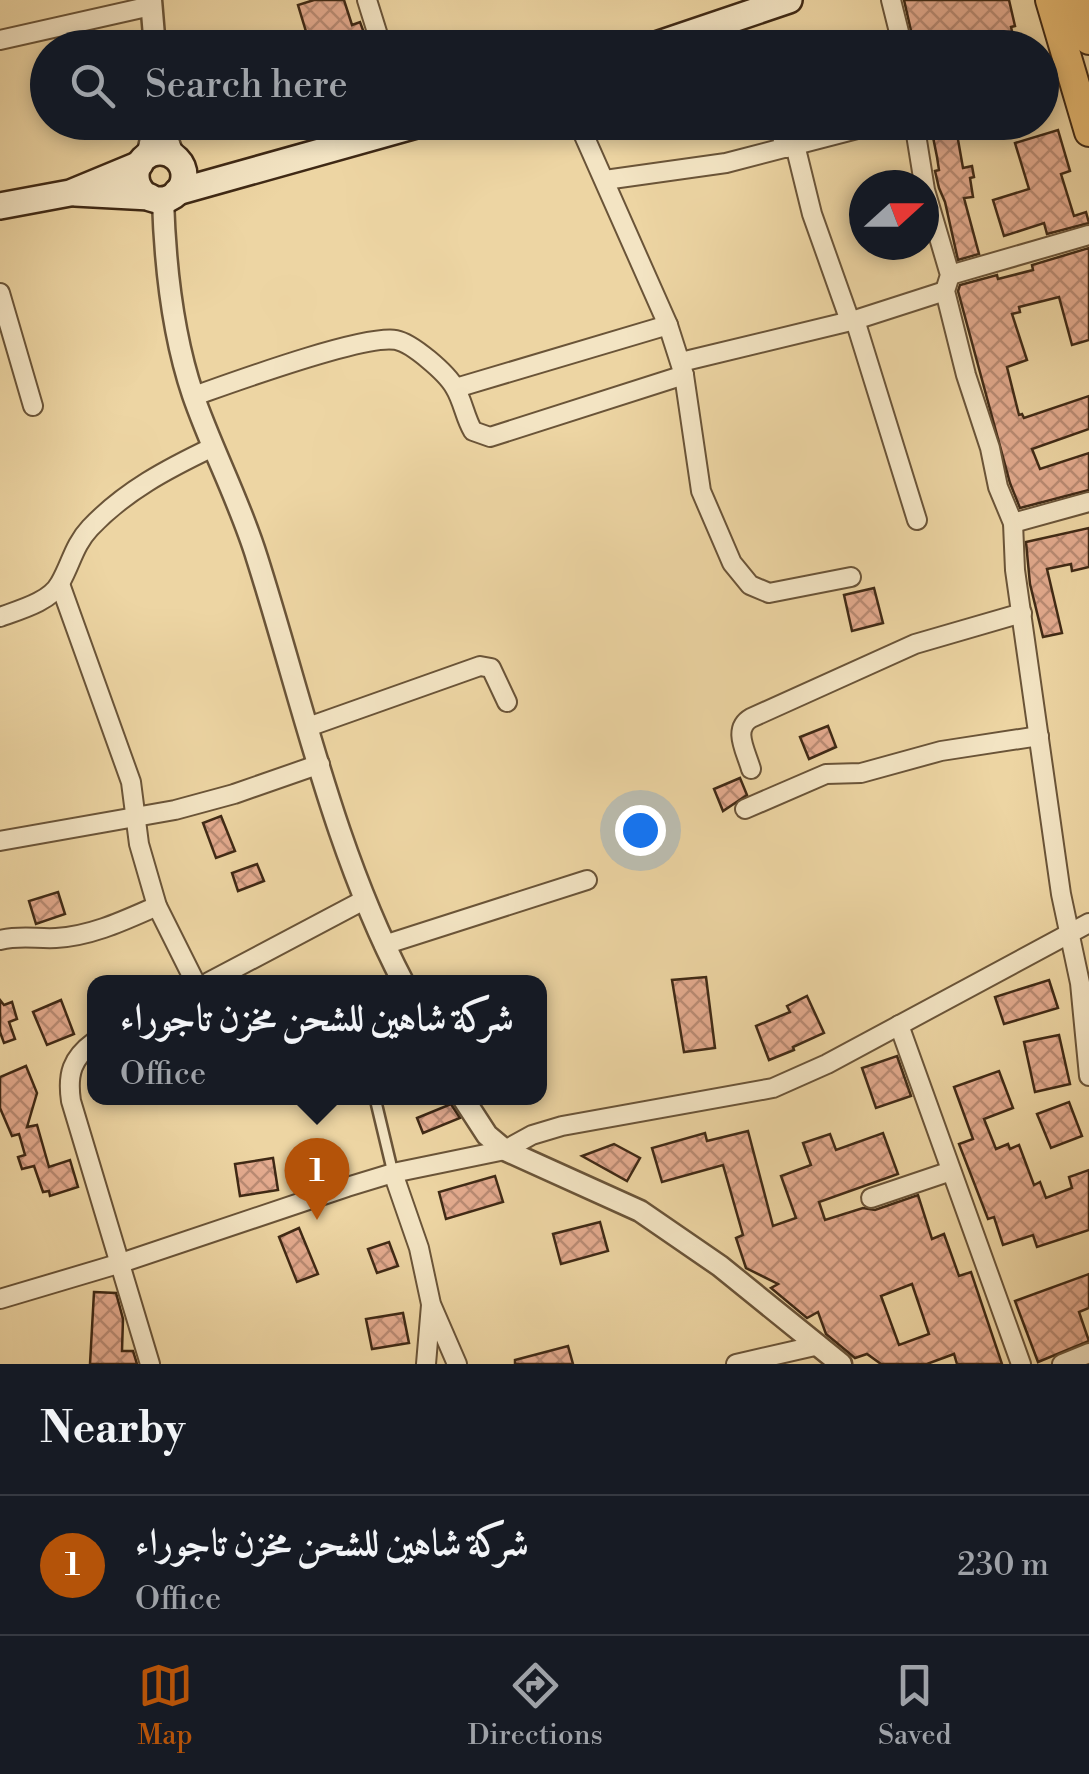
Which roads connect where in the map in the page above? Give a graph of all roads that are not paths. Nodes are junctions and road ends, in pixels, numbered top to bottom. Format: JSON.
{"nodes":[{"id":1,"x":368,"y":0,"type":"edge"},
{"id":2,"x":789,"y":0,"type":"edge"},
{"id":3,"x":891,"y":0,"type":"edge"},
{"id":4,"x":1050,"y":0,"type":"edge"},
{"id":5,"x":1078,"y":0,"type":"edge"},
{"id":6,"x":151,"y":3,"type":"edge"},
{"id":7,"x":41,"y":30,"type":"edge"},
{"id":8,"x":154,"y":30,"type":"edge"},
{"id":9,"x":377,"y":30,"type":"edge"},
{"id":10,"x":700,"y":30,"type":"edge"},
{"id":11,"x":898,"y":30,"type":"edge"},
{"id":12,"x":1059,"y":30,"type":"edge"},
{"id":13,"x":1059,"y":30,"type":"edge"},
{"id":14,"x":30,"y":33,"type":"edge"},
{"id":15,"x":0,"y":40,"type":"edge"},
{"id":16,"x":1089,"y":40,"type":"edge"},
{"id":17,"x":1089,"y":132,"type":"edge"},
{"id":18,"x":151,"y":140,"type":"edge"},
{"id":19,"x":167,"y":140,"type":"edge"},
{"id":20,"x":357,"y":140,"type":"edge"},
{"id":21,"x":587,"y":140,"type":"edge"},
{"id":22,"x":788,"y":140,"type":"edge"},
{"id":23,"x":814,"y":140,"type":"edge"},
{"id":24,"x":917,"y":140,"type":"edge"},
{"id":25,"x":791,"y":146,"type":"junction"},
{"id":26,"x":144,"y":160,"type":"junction"},
{"id":27,"x":177,"y":161,"type":"junction"},
{"id":28,"x":245,"y":172,"type":"junction"},
{"id":29,"x":606,"y":180,"type":"junction"},
{"id":30,"x":70,"y":193,"type":"junction"},
{"id":31,"x":163,"y":197,"type":"junction"},
{"id":32,"x":0,"y":206,"type":"edge"},
{"id":33,"x":1089,"y":235,"type":"edge"},
{"id":34,"x":947,"y":283,"type":"junction"},
{"id":35,"x":0,"y":293,"type":"edge"},
{"id":36,"x":852,"y":321,"type":"junction"},
{"id":37,"x":668,"y":325,"type":"junction"},
{"id":38,"x":682,"y":368,"type":"junction"},
{"id":39,"x":456,"y":388,"type":"junction"},
{"id":40,"x":194,"y":396,"type":"junction"},
{"id":41,"x":33,"y":406,"type":"dead end"},
{"id":42,"x":213,"y":447,"type":"junction"},
{"id":43,"x":1089,"y":502,"type":"edge"},
{"id":44,"x":917,"y":520,"type":"dead end"},
{"id":45,"x":1013,"y":522,"type":"junction"},
{"id":46,"x":851,"y":577,"type":"dead end"},
{"id":47,"x":60,"y":584,"type":"junction"},
{"id":48,"x":1022,"y":612,"type":"junction"},
{"id":49,"x":0,"y":618,"type":"edge"},
{"id":50,"x":507,"y":702,"type":"dead end"},
{"id":51,"x":308,"y":727,"type":"junction"},
{"id":52,"x":1040,"y":736,"type":"junction"},
{"id":53,"x":320,"y":764,"type":"junction"},
{"id":54,"x":751,"y":768,"type":"dead end"},
{"id":55,"x":745,"y":809,"type":"dead end"},
{"id":56,"x":135,"y":818,"type":"junction"},
{"id":57,"x":0,"y":840,"type":"edge"},
{"id":58,"x":587,"y":880,"type":"dead end"},
{"id":59,"x":364,"y":900,"type":"junction"},
{"id":60,"x":157,"y":906,"type":"junction"},
{"id":61,"x":1089,"y":924,"type":"edge"},
{"id":62,"x":1070,"y":932,"type":"junction"},
{"id":63,"x":0,"y":940,"type":"edge"},
{"id":64,"x":384,"y":945,"type":"junction"},
{"id":65,"x":192,"y":975,"type":"edge"},
{"id":66,"x":222,"y":975,"type":"edge"},
{"id":67,"x":399,"y":975,"type":"edge"},
{"id":68,"x":899,"y":1026,"type":"junction"},
{"id":69,"x":87,"y":1049,"type":"edge"},
{"id":70,"x":1089,"y":1076,"type":"edge"},
{"id":71,"x":377,"y":1105,"type":"edge"},
{"id":72,"x":467,"y":1105,"type":"edge"},
{"id":73,"x":504,"y":1150,"type":"junction"},
{"id":74,"x":951,"y":1171,"type":"junction"},
{"id":75,"x":393,"y":1173,"type":"junction"},
{"id":76,"x":870,"y":1198,"type":"dead end"},
{"id":77,"x":121,"y":1263,"type":"junction"},
{"id":78,"x":0,"y":1299,"type":"edge"},
{"id":79,"x":431,"y":1304,"type":"junction"},
{"id":80,"x":1089,"y":1353,"type":"edge"},
{"id":81,"x":832,"y":1358,"type":"edge"},
{"id":82,"x":150,"y":1364,"type":"edge"},
{"id":83,"x":426,"y":1364,"type":"edge"},
{"id":84,"x":457,"y":1364,"type":"edge"},
{"id":85,"x":736,"y":1364,"type":"edge"},
{"id":86,"x":1021,"y":1364,"type":"edge"},
{"id":87,"x":1062,"y":1364,"type":"edge"}],
"edges":[{"from":1,"to":9,"type":"street"},
{"from":2,"to":10,"type":"main road"},
{"from":3,"to":11,"type":"street"},
{"from":4,"to":12,"type":"main road"},
{"from":5,"to":16,"type":"main road"},
{"from":6,"to":7,"type":"street"},
{"from":6,"to":8,"type":"street"},
{"from":13,"to":17,"type":"main road"},
{"from":14,"to":15,"type":"street"},
{"from":18,"to":26,"type":"street"},
{"from":19,"to":27,"type":"street"},
{"from":20,"to":28,"type":"main road"},
{"from":21,"to":29,"type":"street"},
{"from":22,"to":25,"type":"street"},
{"from":23,"to":25,"type":"street"},
{"from":24,"to":34,"type":"street"},
{"from":25,"to":29,"type":"street"},
{"from":25,"to":36,"type":"street"},
{"from":26,"to":27,"type":"main road"},
{"from":26,"to":30,"type":"main road"},
{"from":26,"to":31,"type":"main road"},
{"from":27,"to":28,"type":"main road"},
{"from":27,"to":31,"type":"main road"},
{"from":28,"to":31,"type":"main road"},
{"from":29,"to":37,"type":"street"},
{"from":30,"to":31,"type":"main road"},
{"from":30,"to":32,"type":"main road"},
{"from":31,"to":40,"type":"street"},
{"from":33,"to":34,"type":"street"},
{"from":34,"to":36,"type":"street"},
{"from":34,"to":45,"type":"street"},
{"from":35,"to":41,"type":"street"},
{"from":36,"to":38,"type":"street"},
{"from":36,"to":44,"type":"street"},
{"from":37,"to":38,"type":"street"},
{"from":37,"to":39,"type":"street"},
{"from":38,"to":39,"type":"street"},
{"from":38,"to":46,"type":"street"},
{"from":39,"to":40,"type":"street"},
{"from":40,"to":42,"type":"street"},
{"from":42,"to":47,"type":"street"},
{"from":42,"to":51,"type":"street"},
{"from":43,"to":45,"type":"street"},
{"from":45,"to":48,"type":"street"},
{"from":47,"to":49,"type":"street"},
{"from":47,"to":56,"type":"street"},
{"from":48,"to":52,"type":"street"},
{"from":48,"to":54,"type":"street"},
{"from":50,"to":51,"type":"street"},
{"from":51,"to":53,"type":"street"},
{"from":52,"to":55,"type":"street"},
{"from":52,"to":62,"type":"street"},
{"from":53,"to":56,"type":"street"},
{"from":53,"to":59,"type":"street"},
{"from":56,"to":57,"type":"street"},
{"from":56,"to":60,"type":"street"},
{"from":58,"to":64,"type":"street"},
{"from":59,"to":64,"type":"street"},
{"from":59,"to":66,"type":"street"},
{"from":60,"to":63,"type":"street"},
{"from":60,"to":65,"type":"street"},
{"from":61,"to":62,"type":"street"},
{"from":62,"to":68,"type":"street"},
{"from":62,"to":70,"type":"street"},
{"from":64,"to":67,"type":"street"},
{"from":68,"to":73,"type":"street"},
{"from":68,"to":74,"type":"street"},
{"from":69,"to":77,"type":"street"},
{"from":71,"to":75,"type":"lane"},
{"from":72,"to":73,"type":"street"},
{"from":73,"to":75,"type":"street"},
{"from":73,"to":81,"type":"street"},
{"from":74,"to":76,"type":"street"},
{"from":74,"to":86,"type":"street"},
{"from":75,"to":77,"type":"street"},
{"from":75,"to":79,"type":"street"},
{"from":77,"to":78,"type":"street"},
{"from":77,"to":82,"type":"street"},
{"from":79,"to":83,"type":"street"},
{"from":79,"to":84,"type":"street"},
{"from":80,"to":87,"type":"street"},
{"from":81,"to":85,"type":"street"}]}
